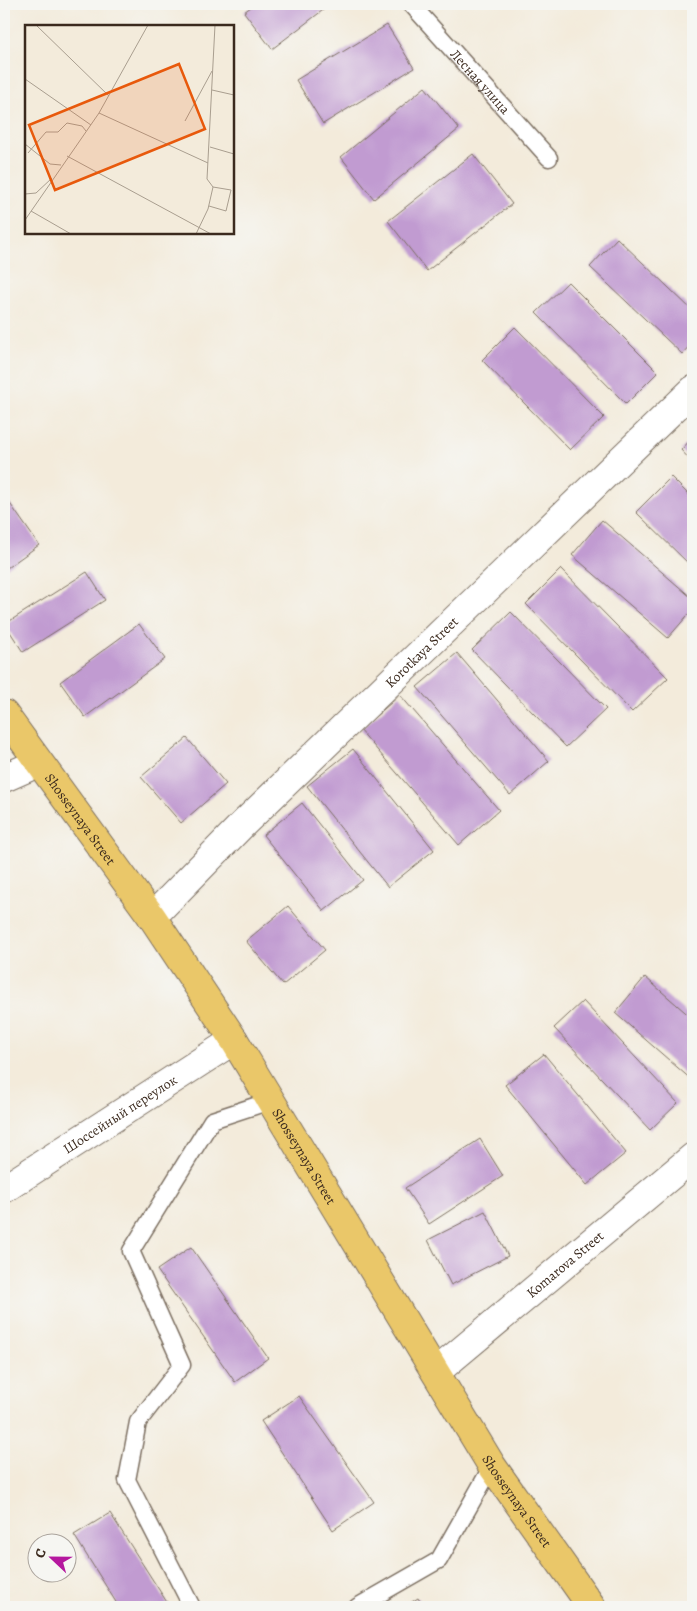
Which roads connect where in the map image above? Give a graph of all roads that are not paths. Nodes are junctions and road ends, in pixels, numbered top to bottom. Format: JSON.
{"nodes":[{"id":1,"x":411,"y":4,"type":"edge"},
{"id":2,"x":549,"y":158,"type":"dead end"},
{"id":3,"x":693,"y":390,"type":"edge"},
{"id":4,"x":4,"y":714,"type":"edge"},
{"id":5,"x":38,"y":763,"type":"junction"},
{"id":6,"x":4,"y":778,"type":"edge"},
{"id":7,"x":152,"y":916,"type":"junction"},
{"id":8,"x":234,"y":1040,"type":"junction"},
{"id":9,"x":270,"y":1101,"type":"junction"},
{"id":10,"x":693,"y":1157,"type":"edge"},
{"id":11,"x":4,"y":1189,"type":"edge"},
{"id":12,"x":436,"y":1372,"type":"junction"},
{"id":13,"x":492,"y":1466,"type":"junction"},
{"id":14,"x":586,"y":1601,"type":"edge"},
{"id":15,"x":192,"y":1607,"type":"edge"},
{"id":16,"x":356,"y":1607,"type":"edge"}],
"edges":[{"from":1,"to":2,"type":"lane","name":"Лесная улица"},
{"from":3,"to":7,"type":"street","name":"Korotkaya Street"},
{"from":4,"to":5,"type":"main road","name":"Shosseynaya Street"},
{"from":5,"to":6,"type":"street"},
{"from":5,"to":7,"type":"main road","name":"Shosseynaya Street"},
{"from":7,"to":8,"type":"main road","name":"Shosseynaya Street"},
{"from":8,"to":9,"type":"main road","name":"Shosseynaya Street"},
{"from":8,"to":11,"type":"street","name":"Шоссейный переулок"},
{"from":9,"to":12,"type":"main road","name":"Shosseynaya Street"},
{"from":9,"to":15,"type":"lane"},
{"from":10,"to":12,"type":"street","name":"Komarova Street"},
{"from":12,"to":13,"type":"main road","name":"Shosseynaya Street"},
{"from":13,"to":14,"type":"main road","name":"Shosseynaya Street"},
{"from":13,"to":16,"type":"lane"}]}
